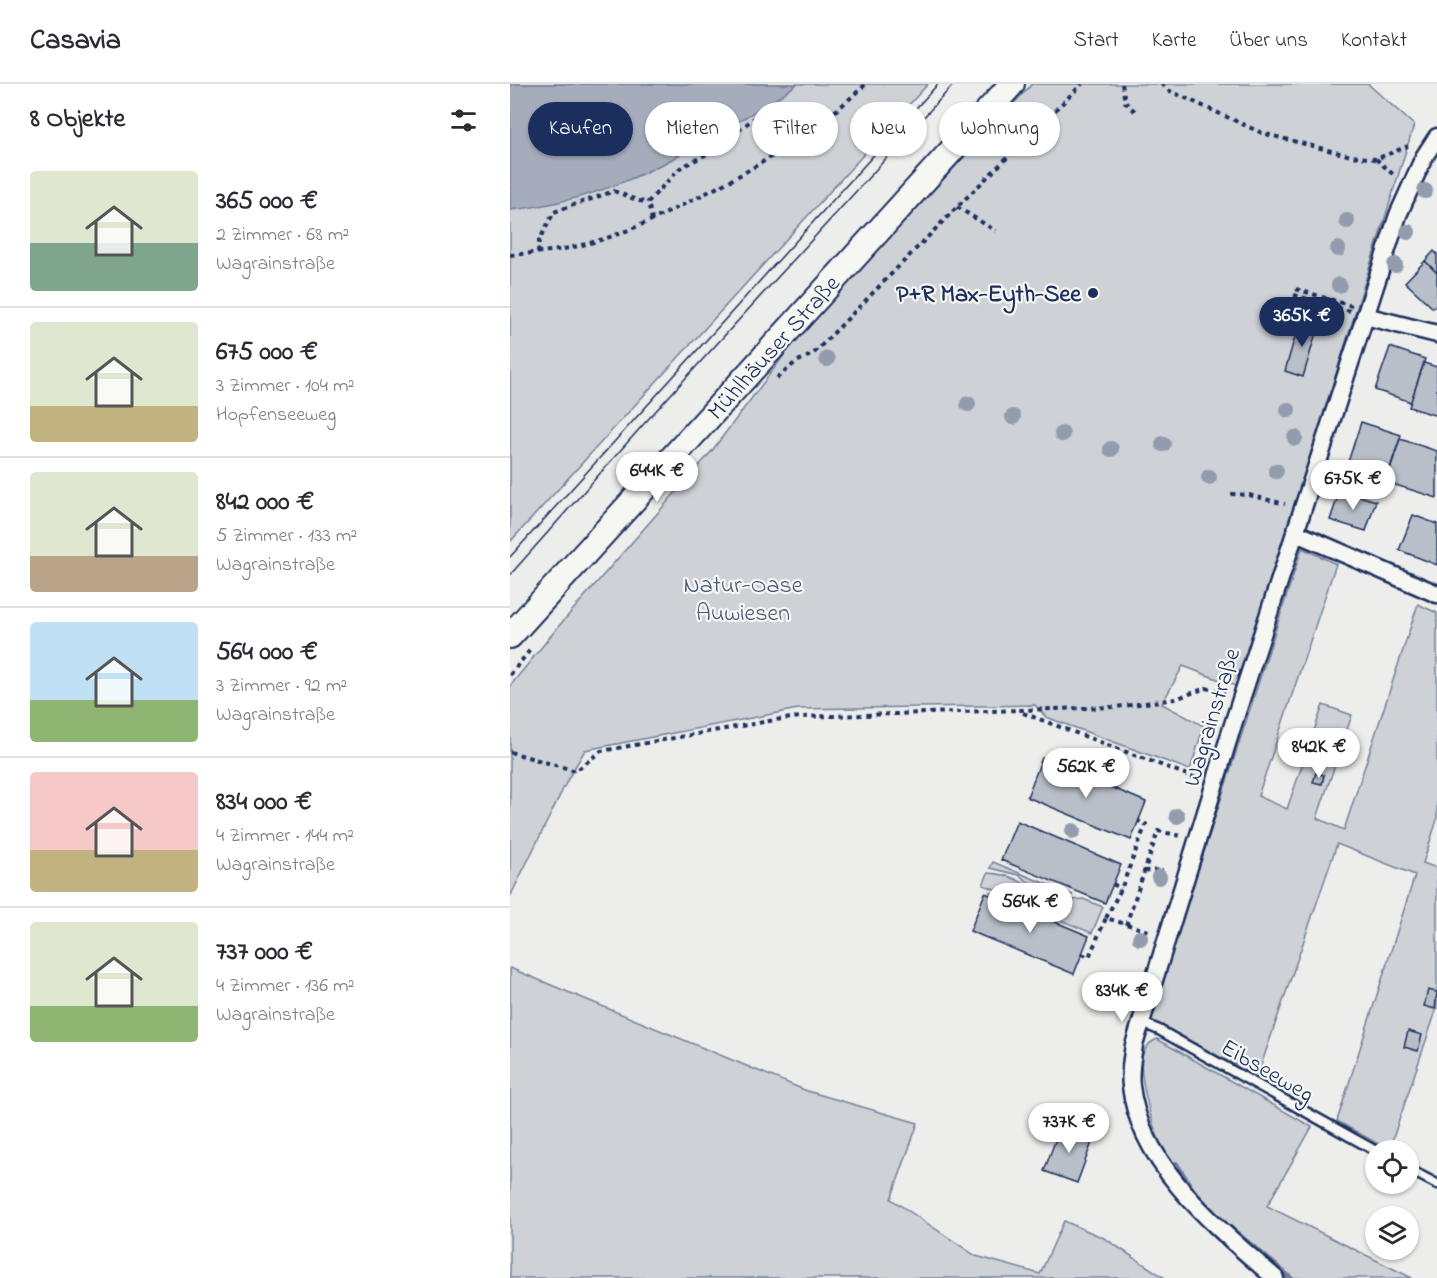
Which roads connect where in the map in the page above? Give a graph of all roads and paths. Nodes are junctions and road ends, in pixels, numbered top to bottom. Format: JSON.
{"nodes":[{"id":1,"x":866,"y":84,"type":"edge"},
{"id":2,"x":1012,"y":84,"type":"edge"},
{"id":3,"x":1082,"y":84,"type":"edge"},
{"id":4,"x":1122,"y":84,"type":"edge"},
{"id":5,"x":1161,"y":84,"type":"edge"},
{"id":6,"x":838,"y":109,"type":"edge"},
{"id":7,"x":1137,"y":113,"type":"dead end"},
{"id":8,"x":752,"y":120,"type":"edge"},
{"id":9,"x":1437,"y":137,"type":"edge"},
{"id":10,"x":1417,"y":143,"type":"dead end"},
{"id":11,"x":771,"y":156,"type":"edge"},
{"id":12,"x":1376,"y":159,"type":"junction"},
{"id":13,"x":1409,"y":189,"type":"junction"},
{"id":14,"x":648,"y":202,"type":"junction"},
{"id":15,"x":957,"y":207,"type":"junction"},
{"id":16,"x":652,"y":220,"type":"junction"},
{"id":17,"x":996,"y":231,"type":"dead end"},
{"id":18,"x":538,"y":253,"type":"junction"},
{"id":19,"x":510,"y":255,"type":"edge"},
{"id":20,"x":1295,"y":292,"type":"dead end"},
{"id":21,"x":1366,"y":313,"type":"junction"},
{"id":22,"x":1437,"y":334,"type":"edge"},
{"id":23,"x":796,"y":362,"type":"dead end"},
{"id":24,"x":1231,"y":494,"type":"dead end"},
{"id":25,"x":1303,"y":509,"type":"junction"},
{"id":26,"x":1296,"y":533,"type":"junction"},
{"id":27,"x":1437,"y":594,"type":"edge"},
{"id":28,"x":510,"y":636,"type":"edge"},
{"id":29,"x":1241,"y":698,"type":"junction"},
{"id":30,"x":1019,"y":711,"type":"junction"},
{"id":31,"x":510,"y":753,"type":"edge"},
{"id":32,"x":1215,"y":785,"type":"junction"},
{"id":33,"x":1138,"y":821,"type":"dead end"},
{"id":34,"x":1197,"y":841,"type":"junction"},
{"id":35,"x":1163,"y":870,"type":"dead end"},
{"id":36,"x":1144,"y":871,"type":"junction"},
{"id":37,"x":1113,"y":884,"type":"dead end"},
{"id":38,"x":1121,"y":889,"type":"junction"},
{"id":39,"x":1106,"y":918,"type":"junction"},
{"id":40,"x":1126,"y":925,"type":"junction"},
{"id":41,"x":1144,"y":930,"type":"dead end"},
{"id":42,"x":1082,"y":954,"type":"dead end"},
{"id":43,"x":1140,"y":1022,"type":"junction"},
{"id":44,"x":1365,"y":1145,"type":"edge"},
{"id":45,"x":1419,"y":1175,"type":"edge"},
{"id":46,"x":1437,"y":1184,"type":"edge"},
{"id":47,"x":1275,"y":1278,"type":"edge"}],
"edges":[{"from":1,"to":6,"type":"path"},
{"from":2,"to":28,"type":"main road","name":"Mühlhäuser Straße"},
{"from":3,"to":15,"type":"path"},
{"from":4,"to":7,"type":"path"},
{"from":5,"to":12,"type":"path"},
{"from":8,"to":14,"type":"path"},
{"from":9,"to":13,"type":"street","name":"Wagrainstraße"},
{"from":10,"to":12,"type":"path"},
{"from":11,"to":16,"type":"path"},
{"from":12,"to":13,"type":"path"},
{"from":13,"to":21,"type":"street","name":"Wagrainstraße"},
{"from":14,"to":16,"type":"path"},
{"from":14,"to":18,"type":"path"},
{"from":15,"to":17,"type":"path"},
{"from":15,"to":23,"type":"path"},
{"from":16,"to":18,"type":"path"},
{"from":18,"to":19,"type":"path"},
{"from":20,"to":21,"type":"path"},
{"from":21,"to":22,"type":"street"},
{"from":21,"to":25,"type":"street","name":"Wagrainstraße"},
{"from":24,"to":25,"type":"path"},
{"from":25,"to":26,"type":"street","name":"Wagrainstraße"},
{"from":26,"to":27,"type":"street"},
{"from":26,"to":29,"type":"street","name":"Wagrainstraße"},
{"from":29,"to":30,"type":"path"},
{"from":29,"to":32,"type":"street","name":"Wagrainstraße"},
{"from":30,"to":31,"type":"path"},
{"from":30,"to":32,"type":"path"},
{"from":32,"to":34,"type":"street","name":"Wagrainstraße"},
{"from":33,"to":38,"type":"path"},
{"from":34,"to":36,"type":"path"},
{"from":34,"to":43,"type":"street","name":"Wagrainstraße"},
{"from":35,"to":36,"type":"path"},
{"from":36,"to":40,"type":"path"},
{"from":37,"to":38,"type":"path"},
{"from":38,"to":39,"type":"path"},
{"from":39,"to":40,"type":"path"},
{"from":39,"to":42,"type":"path"},
{"from":40,"to":41,"type":"path"},
{"from":43,"to":44,"type":"lane","name":"Eibseeweg"},
{"from":43,"to":47,"type":"street","name":"Wagrainstraße"},
{"from":45,"to":46,"type":"lane"}]}
